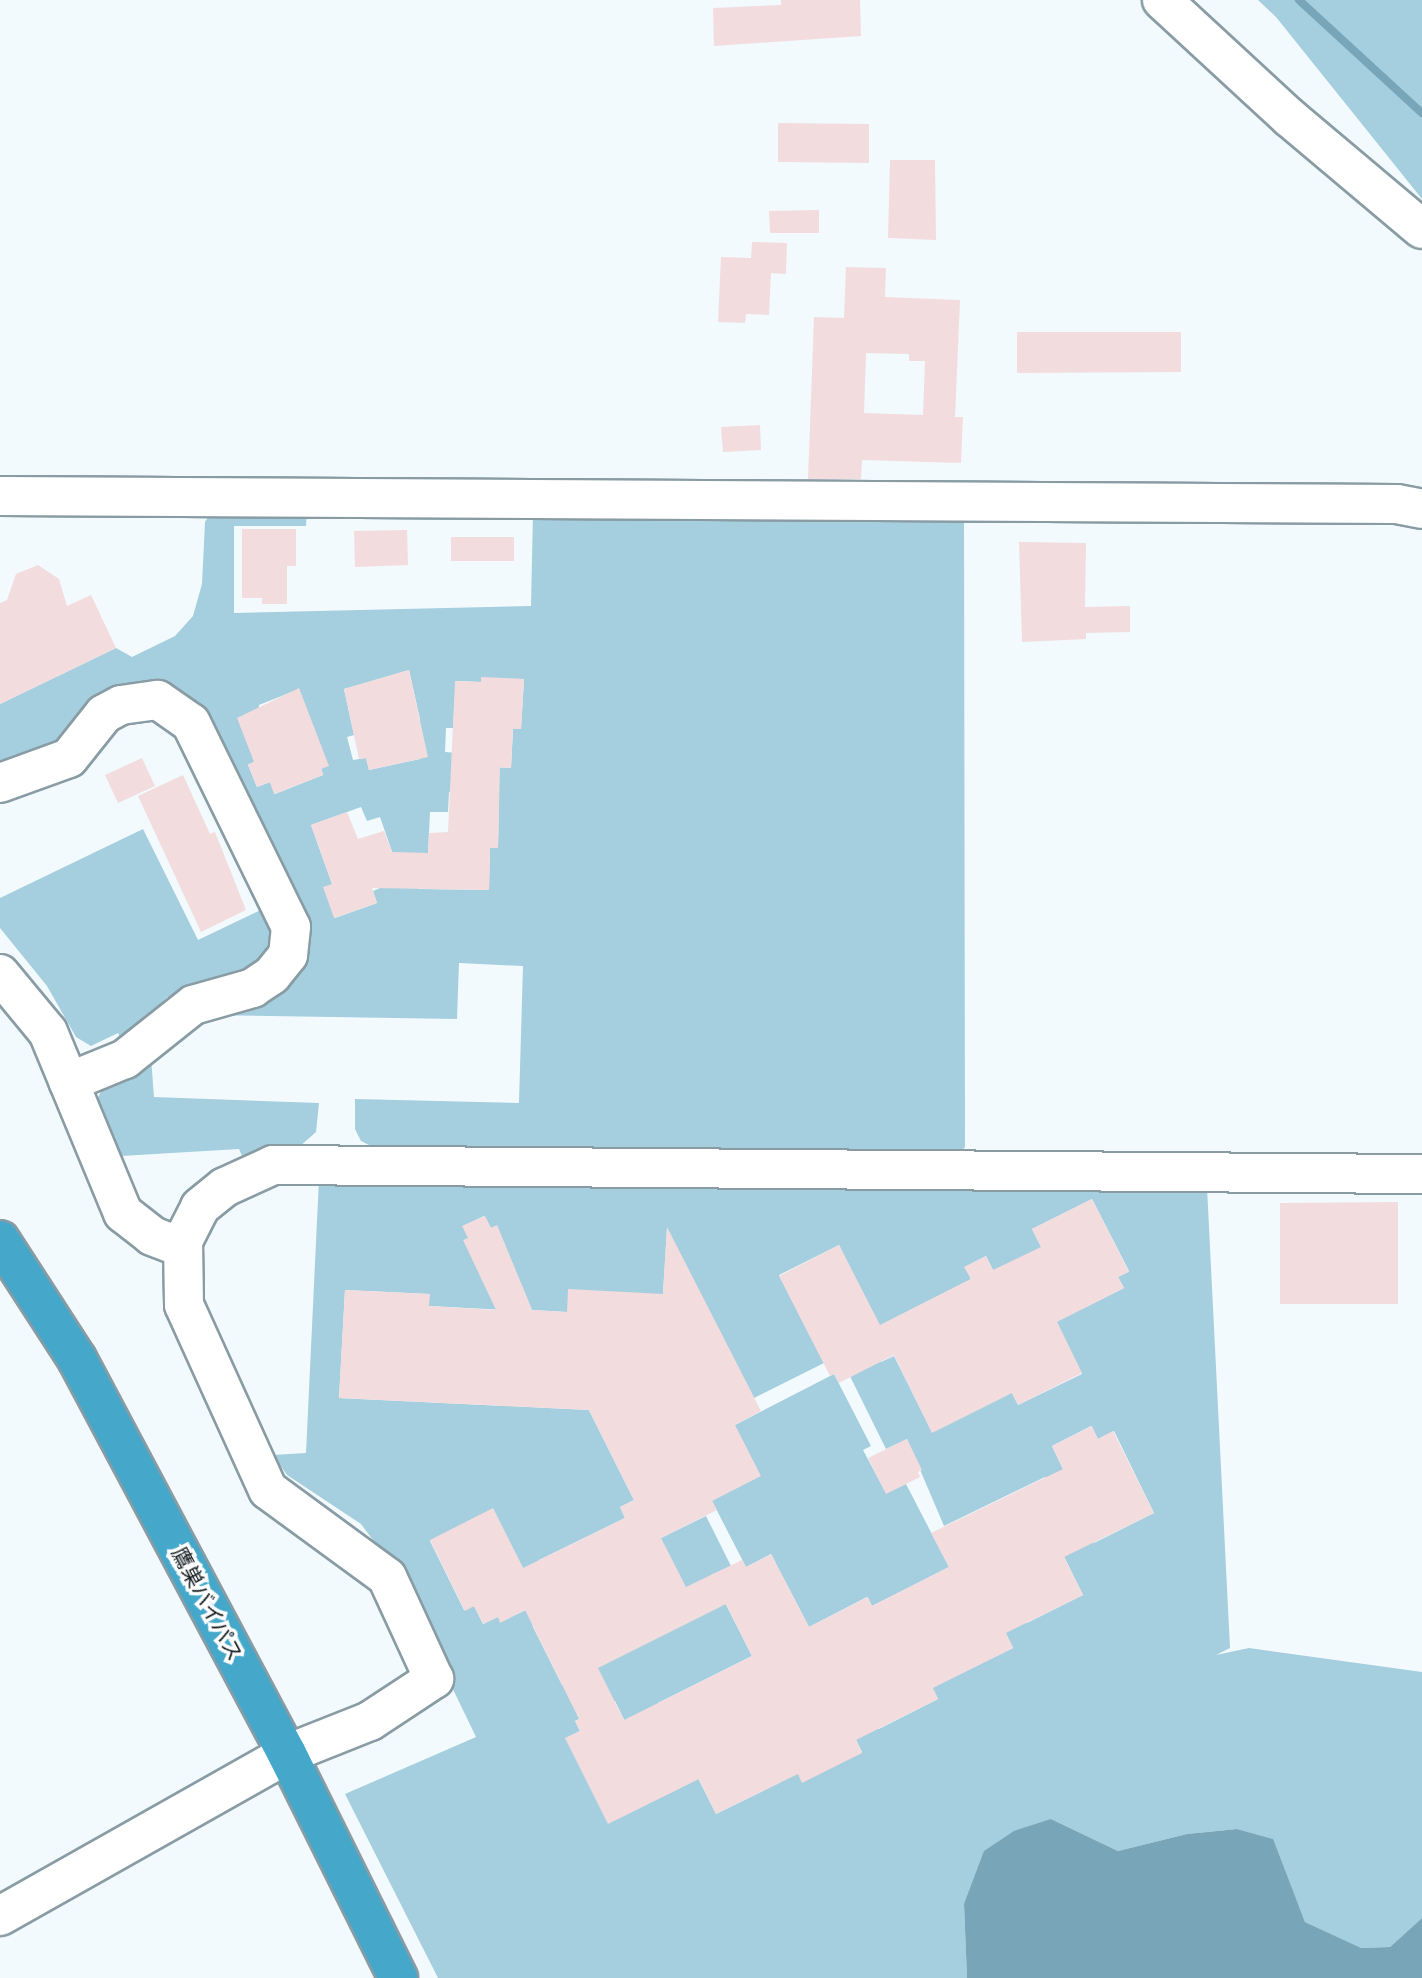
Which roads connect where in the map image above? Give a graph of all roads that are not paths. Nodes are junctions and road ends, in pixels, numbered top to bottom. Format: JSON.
{"nodes":[{"id":1,"x":1163,"y":0,"type":"edge"},
{"id":2,"x":1422,"y":229,"type":"edge"},
{"id":3,"x":0,"y":496,"type":"edge"},
{"id":4,"x":1422,"y":509,"type":"edge"},
{"id":5,"x":0,"y":783,"type":"edge"},
{"id":6,"x":0,"y":974,"type":"edge"},
{"id":7,"x":69,"y":1082,"type":"junction"},
{"id":8,"x":1422,"y":1174,"type":"edge"},
{"id":9,"x":0,"y":1240,"type":"edge"},
{"id":10,"x":183,"y":1248,"type":"junction"},
{"id":11,"x":287,"y":1754,"type":"junction"},
{"id":12,"x":0,"y":1916,"type":"edge"},
{"id":13,"x":398,"y":1978,"type":"edge"}],
"edges":[{"from":1,"to":2,"type":"street"},
{"from":3,"to":4,"type":"street"},
{"from":5,"to":7,"type":"street"},
{"from":6,"to":7,"type":"street"},
{"from":7,"to":10,"type":"street"},
{"from":8,"to":10,"type":"street"},
{"from":9,"to":11,"type":"highway","name":"鷹巣バイパス"},
{"from":10,"to":11,"type":"street"},
{"from":11,"to":12,"type":"street"},
{"from":11,"to":13,"type":"highway","name":"鷹巣バイパス"}]}
